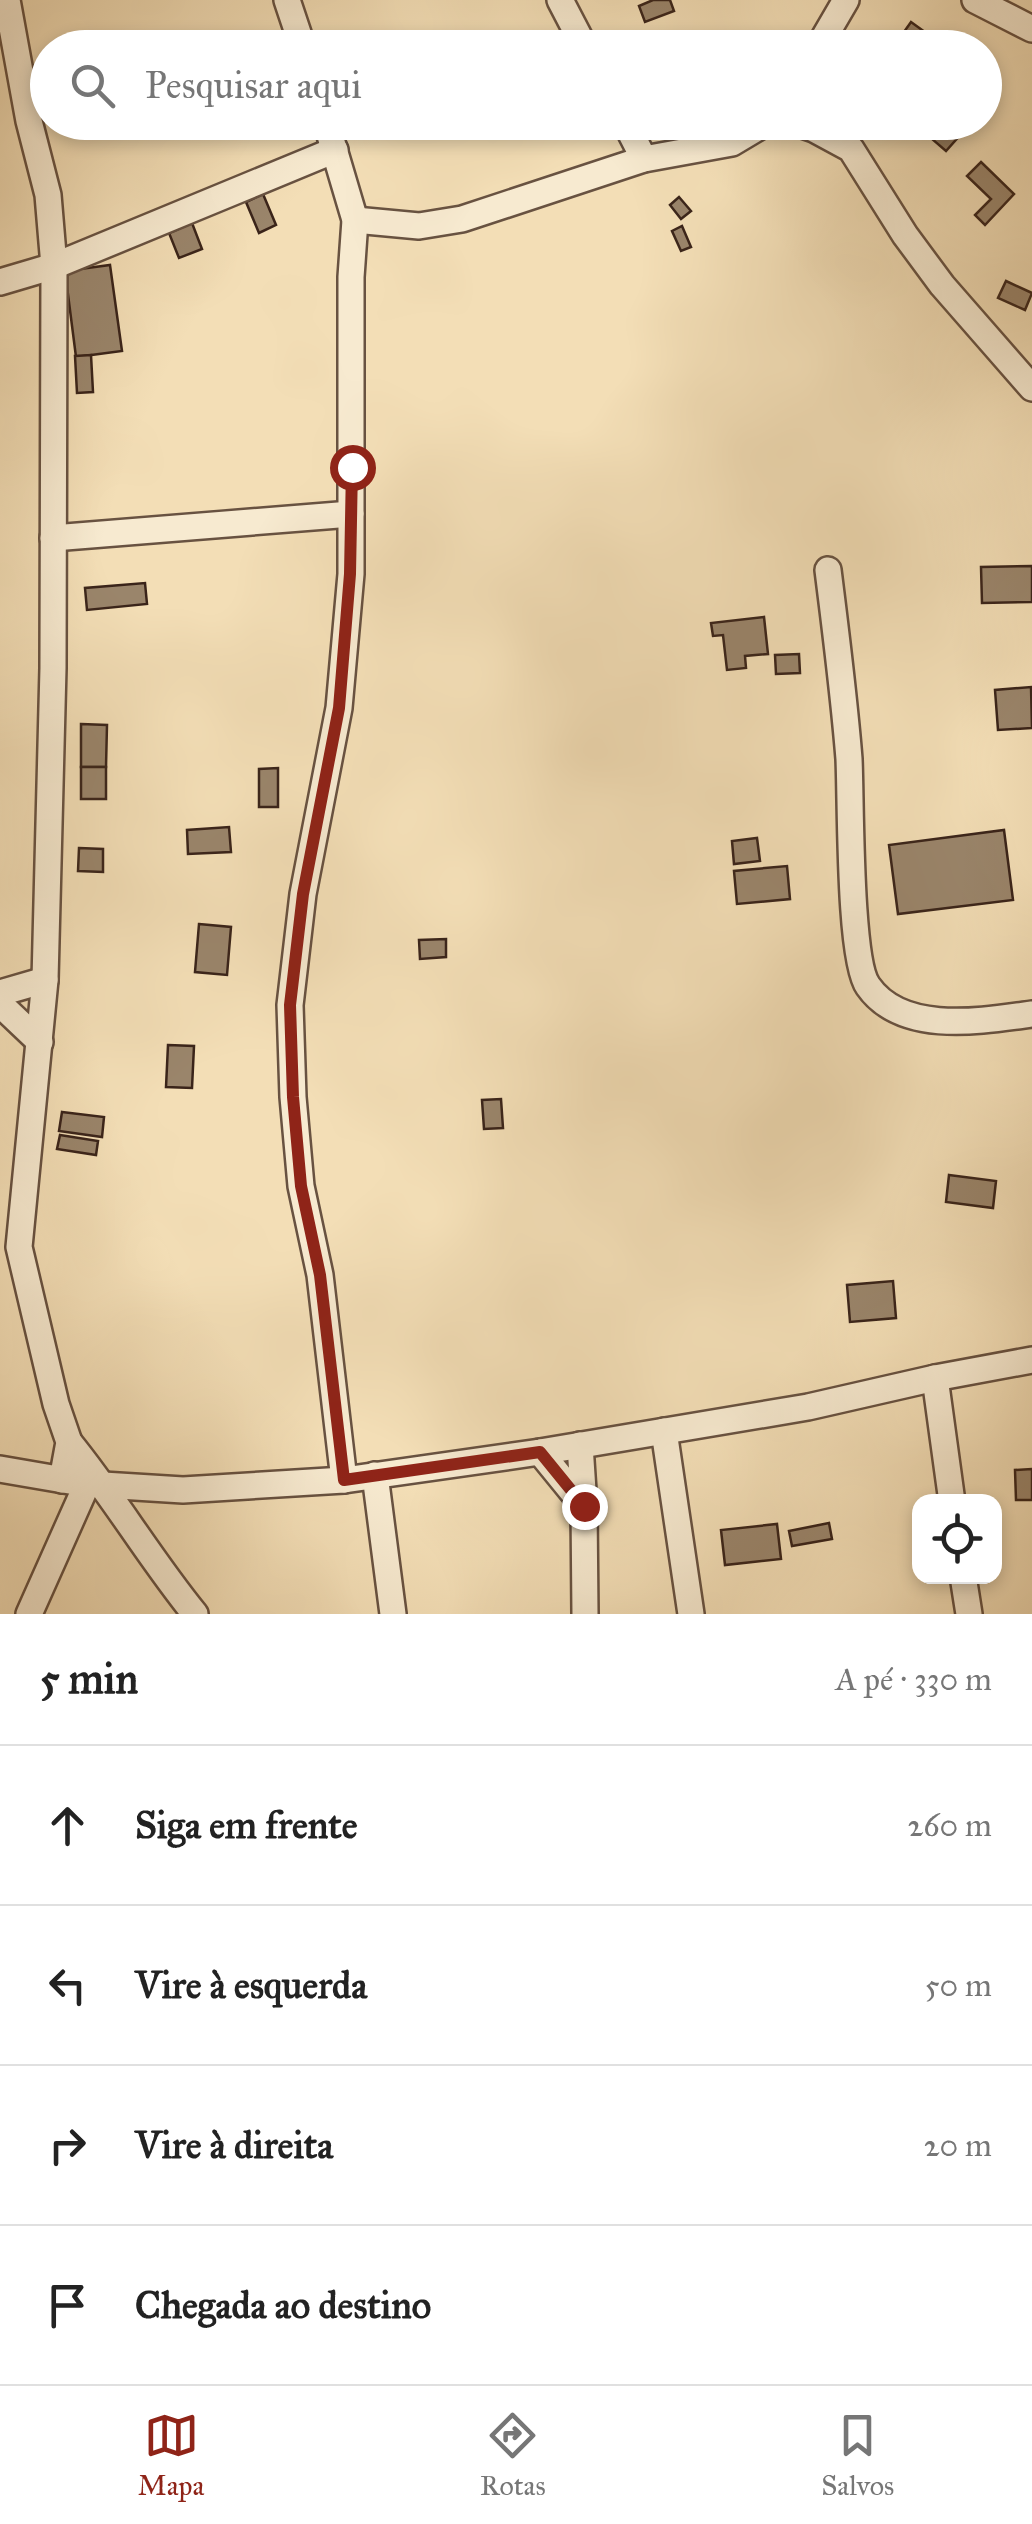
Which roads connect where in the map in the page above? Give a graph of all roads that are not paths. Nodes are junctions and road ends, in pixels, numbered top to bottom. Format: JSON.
{"nodes":[{"id":1,"x":7,"y":0,"type":"edge"},
{"id":2,"x":287,"y":0,"type":"edge"},
{"id":3,"x":560,"y":0,"type":"edge"},
{"id":4,"x":975,"y":0,"type":"edge"},
{"id":5,"x":835,"y":6,"type":"edge"},
{"id":6,"x":1032,"y":29,"type":"edge"},
{"id":7,"x":296,"y":30,"type":"edge"},
{"id":8,"x":576,"y":30,"type":"edge"},
{"id":9,"x":825,"y":30,"type":"edge"},
{"id":10,"x":30,"y":120,"type":"edge"},
{"id":11,"x":35,"y":140,"type":"edge"},
{"id":12,"x":332,"y":140,"type":"edge"},
{"id":13,"x":634,"y":140,"type":"edge"},
{"id":14,"x":736,"y":140,"type":"edge"},
{"id":15,"x":834,"y":140,"type":"edge"},
{"id":16,"x":335,"y":150,"type":"junction"},
{"id":17,"x":644,"y":160,"type":"junction"},
{"id":18,"x":355,"y":220,"type":"junction"},
{"id":19,"x":54,"y":266,"type":"junction"},
{"id":20,"x":0,"y":282,"type":"edge"},
{"id":21,"x":1032,"y":388,"type":"edge"},
{"id":22,"x":351,"y":514,"type":"junction"},
{"id":23,"x":53,"y":538,"type":"junction"},
{"id":24,"x":828,"y":570,"type":"dead end"},
{"id":25,"x":45,"y":980,"type":"junction"},
{"id":26,"x":0,"y":993,"type":"edge"},
{"id":27,"x":0,"y":1004,"type":"edge"},
{"id":28,"x":1032,"y":1014,"type":"edge"},
{"id":29,"x":40,"y":1042,"type":"junction"},
{"id":30,"x":9,"y":1242,"type":"edge"},
{"id":31,"x":1032,"y":1360,"type":"edge"},
{"id":32,"x":935,"y":1378,"type":"junction"},
{"id":33,"x":664,"y":1431,"type":"junction"},
{"id":34,"x":68,"y":1442,"type":"junction"},
{"id":35,"x":580,"y":1445,"type":"junction"},
{"id":36,"x":540,"y":1452,"type":"junction"},
{"id":37,"x":0,"y":1468,"type":"edge"},
{"id":38,"x":375,"y":1475,"type":"junction"},
{"id":39,"x":344,"y":1480,"type":"junction"},
{"id":40,"x":84,"y":1482,"type":"junction"},
{"id":41,"x":951,"y":1494,"type":"edge"},
{"id":42,"x":584,"y":1506,"type":"junction"},
{"id":43,"x":964,"y":1584,"type":"edge"},
{"id":44,"x":29,"y":1614,"type":"edge"},
{"id":45,"x":195,"y":1614,"type":"edge"},
{"id":46,"x":393,"y":1614,"type":"edge"},
{"id":47,"x":585,"y":1614,"type":"edge"},
{"id":48,"x":691,"y":1614,"type":"edge"},
{"id":49,"x":970,"y":1614,"type":"edge"}],
"edges":[{"from":1,"to":10,"type":"street"},
{"from":2,"to":7,"type":"street"},
{"from":3,"to":8,"type":"street"},
{"from":4,"to":6,"type":"street"},
{"from":5,"to":9,"type":"street"},
{"from":11,"to":19,"type":"street"},
{"from":12,"to":16,"type":"street"},
{"from":13,"to":17,"type":"street"},
{"from":14,"to":17,"type":"street"},
{"from":15,"to":21,"type":"street"},
{"from":16,"to":18,"type":"street"},
{"from":16,"to":19,"type":"street"},
{"from":17,"to":18,"type":"street"},
{"from":18,"to":22,"type":"street"},
{"from":19,"to":20,"type":"street"},
{"from":19,"to":23,"type":"street"},
{"from":22,"to":23,"type":"street"},
{"from":22,"to":39,"type":"street"},
{"from":23,"to":25,"type":"street"},
{"from":24,"to":28,"type":"street"},
{"from":25,"to":26,"type":"street"},
{"from":25,"to":29,"type":"street"},
{"from":27,"to":29,"type":"street"},
{"from":29,"to":30,"type":"street"},
{"from":30,"to":34,"type":"street"},
{"from":31,"to":32,"type":"street"},
{"from":32,"to":33,"type":"street"},
{"from":32,"to":41,"type":"street"},
{"from":33,"to":35,"type":"street"},
{"from":33,"to":48,"type":"street"},
{"from":34,"to":40,"type":"street"},
{"from":34,"to":40,"type":"street"},
{"from":35,"to":36,"type":"street"},
{"from":35,"to":42,"type":"street"},
{"from":36,"to":38,"type":"street"},
{"from":36,"to":42,"type":"street"},
{"from":37,"to":40,"type":"street"},
{"from":38,"to":39,"type":"street"},
{"from":38,"to":46,"type":"street"},
{"from":39,"to":40,"type":"street"},
{"from":40,"to":44,"type":"street"},
{"from":40,"to":45,"type":"street"},
{"from":42,"to":47,"type":"street"},
{"from":43,"to":49,"type":"street"}]}
